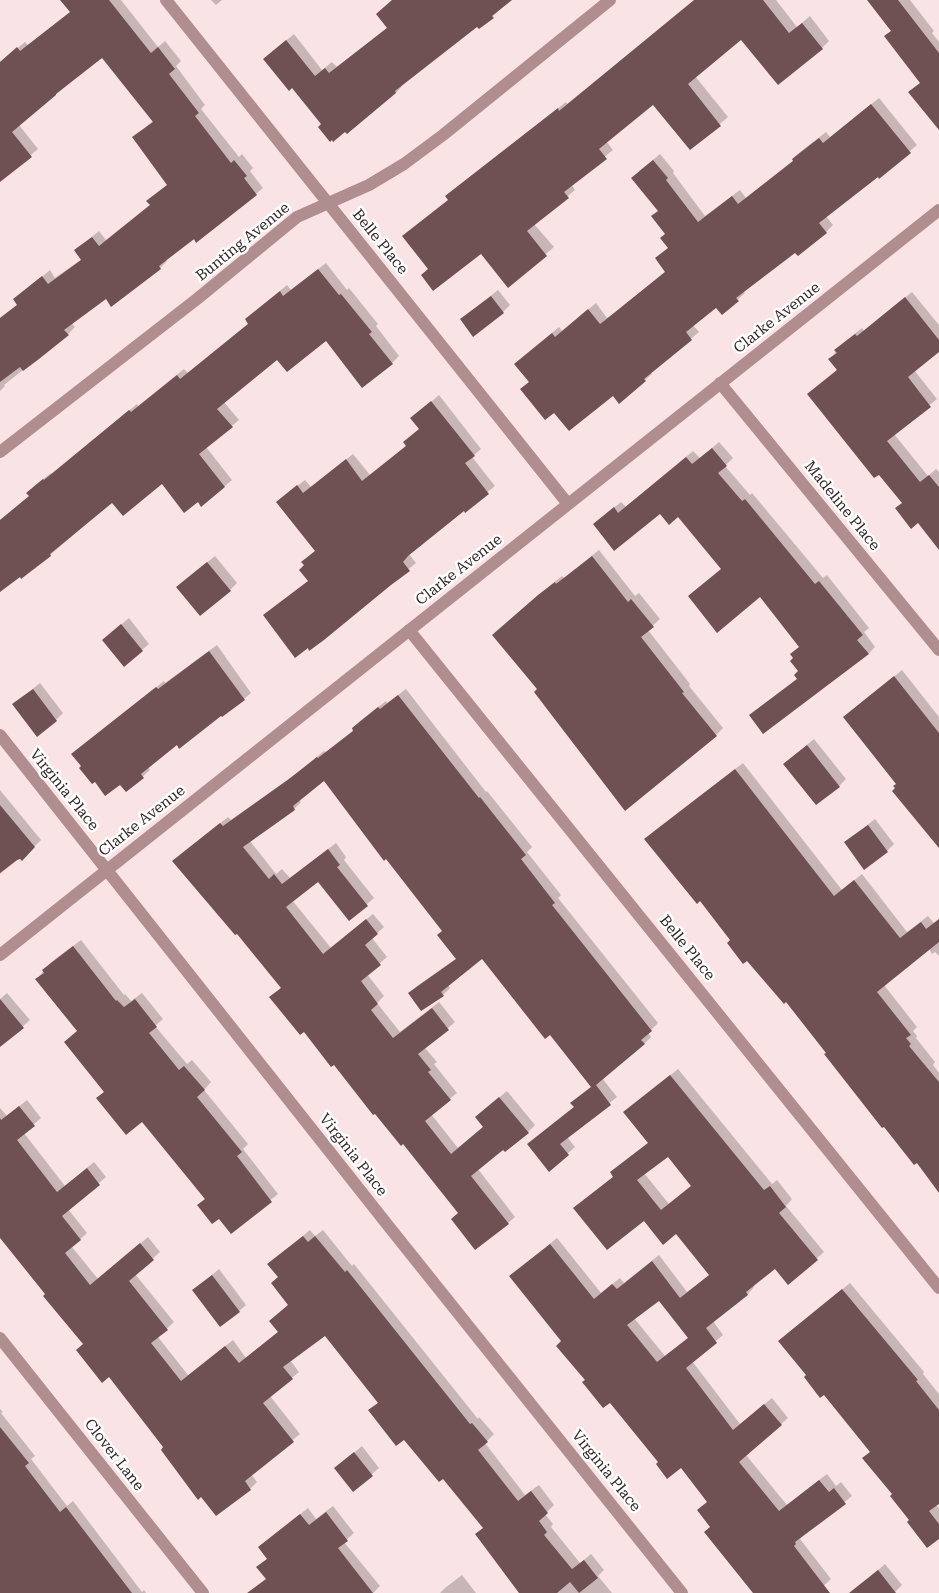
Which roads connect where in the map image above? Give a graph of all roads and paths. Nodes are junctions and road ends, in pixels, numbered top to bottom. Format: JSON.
{"nodes":[{"id":1,"x":166,"y":0,"type":"edge"},
{"id":2,"x":610,"y":0,"type":"edge"},
{"id":3,"x":328,"y":204,"type":"junction"},
{"id":4,"x":939,"y":210,"type":"edge"},
{"id":5,"x":720,"y":383,"type":"junction"},
{"id":6,"x":0,"y":452,"type":"edge"},
{"id":7,"x":568,"y":504,"type":"junction"},
{"id":8,"x":409,"y":630,"type":"junction"},
{"id":9,"x":939,"y":650,"type":"edge"},
{"id":10,"x":0,"y":735,"type":"edge"},
{"id":11,"x":107,"y":870,"type":"junction"},
{"id":12,"x":0,"y":955,"type":"edge"},
{"id":13,"x":939,"y":1288,"type":"edge"},
{"id":14,"x":0,"y":1338,"type":"edge"},
{"id":15,"x":203,"y":1593,"type":"edge"},
{"id":16,"x":682,"y":1593,"type":"edge"}],
"edges":[{"from":1,"to":3,"type":"street","name":"Belle Place"},
{"from":2,"to":3,"type":"street","name":"Bunting Avenue"},
{"from":3,"to":6,"type":"street","name":"Bunting Avenue"},
{"from":3,"to":7,"type":"street","name":"Belle Place"},
{"from":4,"to":5,"type":"street","name":"Clarke Avenue"},
{"from":5,"to":7,"type":"street","name":"Clarke Avenue"},
{"from":5,"to":9,"type":"street","name":"Madeline Place"},
{"from":7,"to":8,"type":"street","name":"Clarke Avenue"},
{"from":8,"to":11,"type":"street","name":"Clarke Avenue"},
{"from":8,"to":13,"type":"street","name":"Belle Place"},
{"from":10,"to":11,"type":"street","name":"Virginia Place"},
{"from":11,"to":12,"type":"street","name":"Clarke Avenue"},
{"from":11,"to":16,"type":"street","name":"Virginia Place"},
{"from":14,"to":15,"type":"street","name":"Clover Lane"}]}
